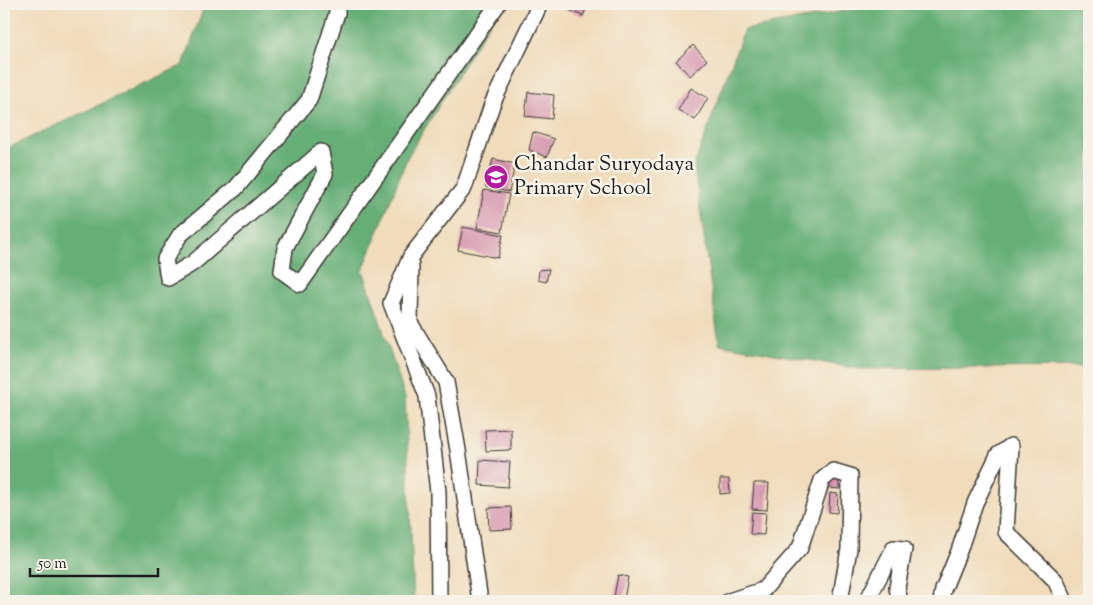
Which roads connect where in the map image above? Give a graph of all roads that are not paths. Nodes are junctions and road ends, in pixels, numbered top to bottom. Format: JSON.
{"nodes":[{"id":1,"x":337,"y":4,"type":"edge"},
{"id":2,"x":498,"y":4,"type":"edge"},
{"id":3,"x":540,"y":4,"type":"edge"},
{"id":4,"x":411,"y":256,"type":"junction"},
{"id":5,"x":439,"y":601,"type":"edge"},
{"id":6,"x":480,"y":601,"type":"edge"},
{"id":7,"x":728,"y":601,"type":"edge"},
{"id":8,"x":840,"y":601,"type":"edge"},
{"id":9,"x":868,"y":601,"type":"edge"},
{"id":10,"x":900,"y":601,"type":"edge"},
{"id":11,"x":941,"y":601,"type":"edge"},
{"id":12,"x":1065,"y":601,"type":"edge"}],
"edges":[{"from":1,"to":2,"type":"street"},
{"from":3,"to":4,"type":"street"},
{"from":4,"to":5,"type":"street"},
{"from":4,"to":6,"type":"street"},
{"from":7,"to":8,"type":"street"},
{"from":9,"to":10,"type":"street"},
{"from":11,"to":12,"type":"street"}]}
